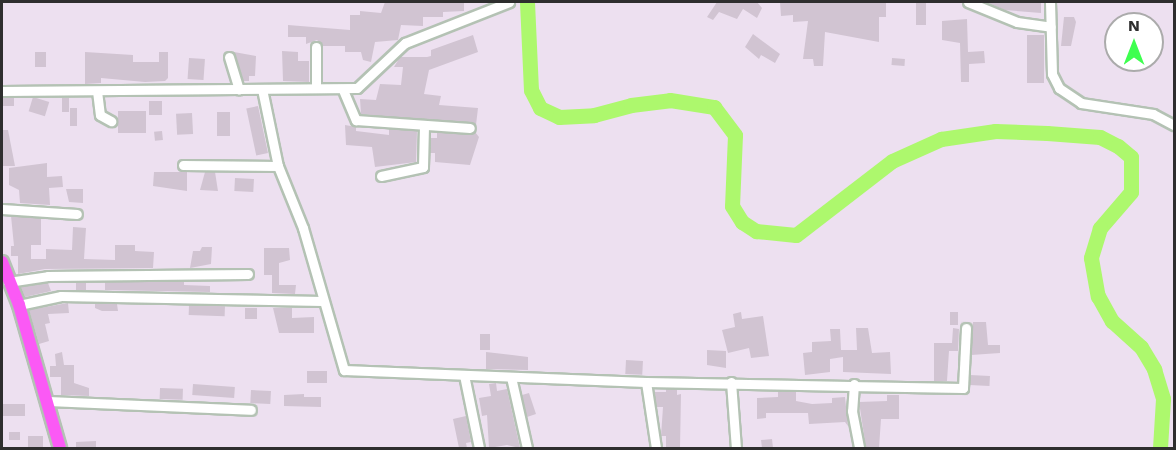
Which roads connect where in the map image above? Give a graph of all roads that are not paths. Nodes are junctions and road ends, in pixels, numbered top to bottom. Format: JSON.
{"nodes":[{"id":1,"x":968,"y":2,"type":"edge"},
{"id":2,"x":1050,"y":2,"type":"edge"},
{"id":3,"x":506,"y":3,"type":"edge"},
{"id":4,"x":1051,"y":27,"type":"junction"},
{"id":5,"x":316,"y":47,"type":"dead end"},
{"id":6,"x":229,"y":57,"type":"dead end"},
{"id":7,"x":316,"y":88,"type":"junction"},
{"id":8,"x":239,"y":89,"type":"junction"},
{"id":9,"x":262,"y":89,"type":"junction"},
{"id":10,"x":343,"y":90,"type":"junction"},
{"id":11,"x":2,"y":91,"type":"edge"},
{"id":12,"x":97,"y":91,"type":"junction"},
{"id":13,"x":111,"y":121,"type":"dead end"},
{"id":14,"x":1174,"y":125,"type":"edge"},
{"id":15,"x":424,"y":127,"type":"junction"},
{"id":16,"x":470,"y":128,"type":"dead end"},
{"id":17,"x":183,"y":165,"type":"dead end"},
{"id":18,"x":278,"y":166,"type":"junction"},
{"id":19,"x":381,"y":176,"type":"dead end"},
{"id":20,"x":2,"y":209,"type":"edge"},
{"id":21,"x":77,"y":214,"type":"dead end"},
{"id":22,"x":2,"y":262,"type":"edge"},
{"id":23,"x":248,"y":274,"type":"dead end"},
{"id":24,"x":8,"y":282,"type":"junction"},
{"id":25,"x":322,"y":301,"type":"junction"},
{"id":26,"x":19,"y":305,"type":"junction"},
{"id":27,"x":966,"y":328,"type":"dead end"},
{"id":28,"x":464,"y":375,"type":"junction"},
{"id":29,"x":511,"y":377,"type":"junction"},
{"id":30,"x":646,"y":382,"type":"junction"},
{"id":31,"x":731,"y":382,"type":"junction"},
{"id":32,"x":854,"y":384,"type":"junction"},
{"id":33,"x":47,"y":401,"type":"junction"},
{"id":34,"x":251,"y":410,"type":"dead end"},
{"id":35,"x":60,"y":448,"type":"edge"},
{"id":36,"x":479,"y":448,"type":"edge"},
{"id":37,"x":527,"y":448,"type":"edge"},
{"id":38,"x":656,"y":448,"type":"edge"},
{"id":39,"x":736,"y":448,"type":"edge"},
{"id":40,"x":858,"y":448,"type":"edge"}],
"edges":[{"from":1,"to":4,"type":"street"},
{"from":2,"to":4,"type":"street"},
{"from":3,"to":10,"type":"street"},
{"from":4,"to":14,"type":"street"},
{"from":5,"to":7,"type":"street"},
{"from":6,"to":8,"type":"street"},
{"from":7,"to":9,"type":"street"},
{"from":7,"to":10,"type":"street"},
{"from":8,"to":9,"type":"street"},
{"from":8,"to":12,"type":"street"},
{"from":9,"to":18,"type":"street"},
{"from":10,"to":15,"type":"street"},
{"from":11,"to":12,"type":"street"},
{"from":12,"to":13,"type":"street"},
{"from":15,"to":16,"type":"street"},
{"from":15,"to":19,"type":"street"},
{"from":17,"to":18,"type":"street"},
{"from":18,"to":25,"type":"street"},
{"from":20,"to":21,"type":"street"},
{"from":22,"to":24,"type":"main road"},
{"from":23,"to":24,"type":"street"},
{"from":24,"to":26,"type":"main road"},
{"from":25,"to":26,"type":"street"},
{"from":25,"to":28,"type":"street"},
{"from":26,"to":33,"type":"main road"},
{"from":27,"to":32,"type":"street"},
{"from":28,"to":29,"type":"street"},
{"from":28,"to":36,"type":"street"},
{"from":29,"to":30,"type":"street"},
{"from":29,"to":37,"type":"street"},
{"from":30,"to":31,"type":"street"},
{"from":30,"to":38,"type":"street"},
{"from":31,"to":32,"type":"street"},
{"from":31,"to":39,"type":"street"},
{"from":32,"to":40,"type":"street"},
{"from":33,"to":34,"type":"street"},
{"from":33,"to":35,"type":"main road"}]}
